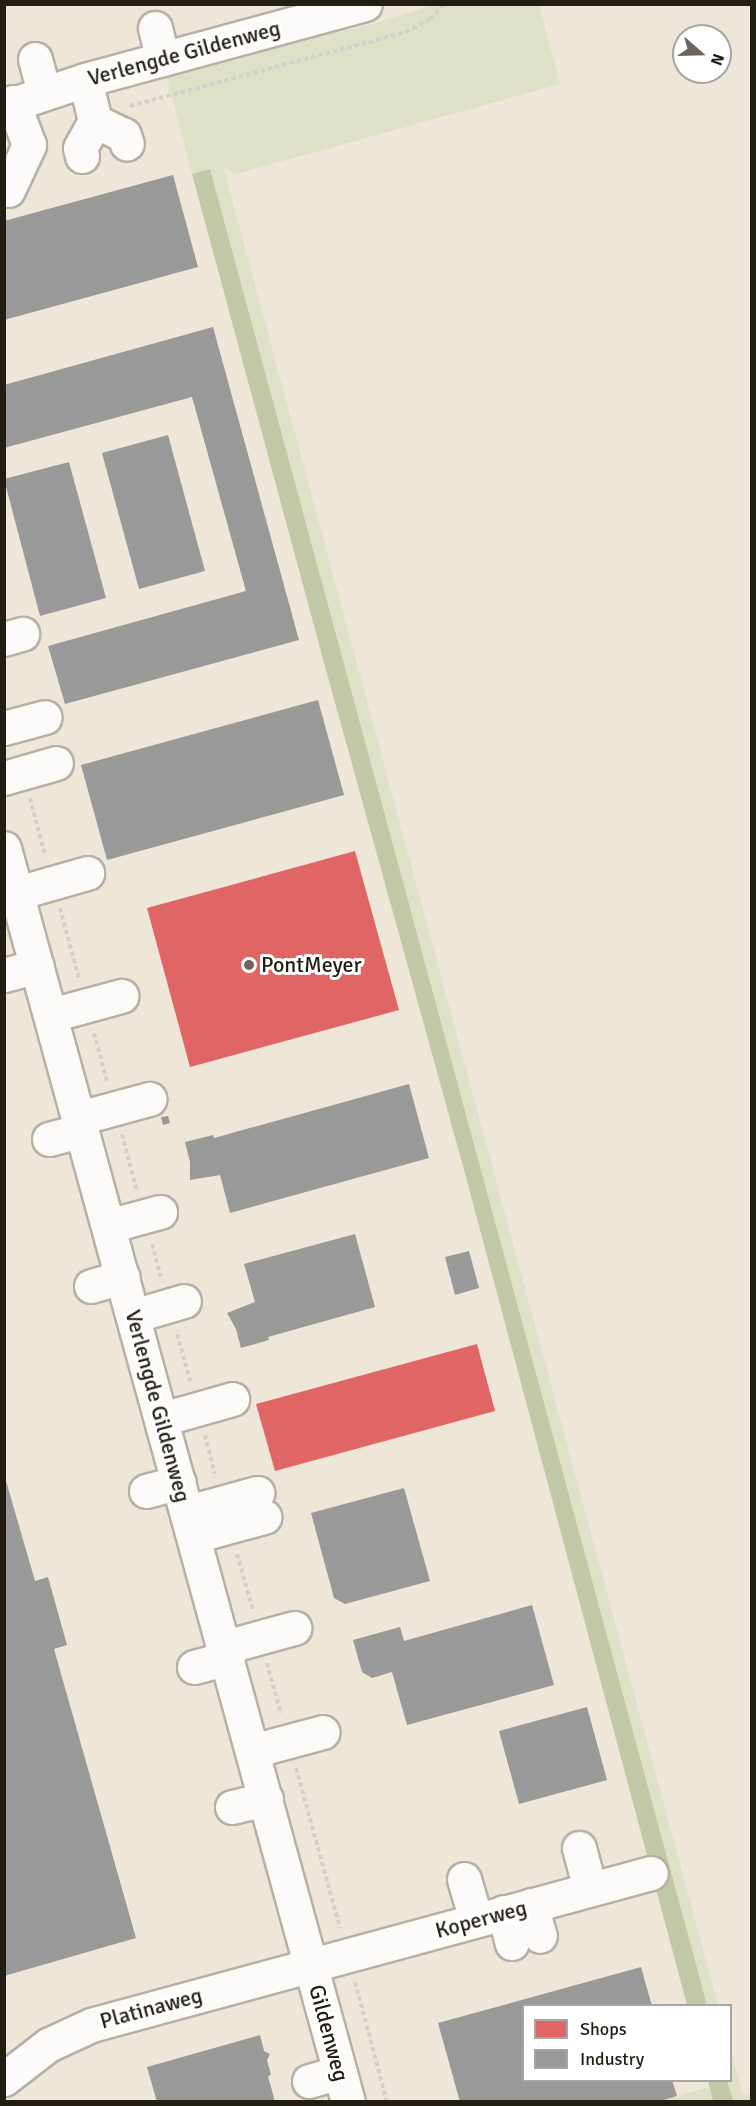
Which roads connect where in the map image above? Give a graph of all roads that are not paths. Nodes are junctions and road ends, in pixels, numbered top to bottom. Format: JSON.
{"nodes":[{"id":1,"x":365,"y":4,"type":"edge"},
{"id":2,"x":267,"y":17,"type":"edge"},
{"id":3,"x":155,"y":28,"type":"dead end"},
{"id":4,"x":35,"y":59,"type":"dead end"},
{"id":5,"x":163,"y":59,"type":"junction"},
{"id":6,"x":85,"y":80,"type":"junction"},
{"id":7,"x":44,"y":92,"type":"junction"},
{"id":8,"x":9,"y":104,"type":"edge"},
{"id":9,"x":94,"y":118,"type":"junction"},
{"id":10,"x":127,"y":144,"type":"dead end"},
{"id":11,"x":82,"y":156,"type":"dead end"},
{"id":12,"x":8,"y":190,"type":"dead end"},
{"id":13,"x":45,"y":717,"type":"dead end"},
{"id":14,"x":4,"y":728,"type":"edge"},
{"id":15,"x":56,"y":763,"type":"dead end"},
{"id":16,"x":4,"y":778,"type":"edge"},
{"id":17,"x":5,"y":849,"type":"edge"},
{"id":18,"x":87,"y":873,"type":"dead end"},
{"id":19,"x":17,"y":893,"type":"junction"},
{"id":20,"x":37,"y":966,"type":"junction"},
{"id":21,"x":4,"y":975,"type":"edge"},
{"id":22,"x":121,"y":996,"type":"dead end"},
{"id":23,"x":51,"y":1015,"type":"junction"},
{"id":24,"x":149,"y":1099,"type":"dead end"},
{"id":25,"x":80,"y":1124,"type":"junction"},
{"id":26,"x":49,"y":1139,"type":"dead end"},
{"id":27,"x":160,"y":1212,"type":"dead end"},
{"id":28,"x":108,"y":1226,"type":"junction"},
{"id":29,"x":123,"y":1277,"type":"junction"},
{"id":30,"x":91,"y":1286,"type":"dead end"},
{"id":31,"x":184,"y":1302,"type":"dead end"},
{"id":32,"x":133,"y":1316,"type":"junction"},
{"id":33,"x":232,"y":1400,"type":"dead end"},
{"id":34,"x":162,"y":1419,"type":"junction"},
{"id":35,"x":146,"y":1491,"type":"dead end"},
{"id":36,"x":260,"y":1505,"type":"dead end"},
{"id":37,"x":187,"y":1510,"type":"junction"},
{"id":38,"x":294,"y":1628,"type":"dead end"},
{"id":39,"x":226,"y":1653,"type":"junction"},
{"id":40,"x":194,"y":1667,"type":"dead end"},
{"id":41,"x":323,"y":1732,"type":"dead end"},
{"id":42,"x":252,"y":1751,"type":"junction"},
{"id":43,"x":266,"y":1799,"type":"junction"},
{"id":44,"x":232,"y":1807,"type":"dead end"},
{"id":45,"x":579,"y":1848,"type":"dead end"},
{"id":46,"x":651,"y":1873,"type":"dead end"},
{"id":47,"x":464,"y":1879,"type":"dead end"},
{"id":48,"x":590,"y":1889,"type":"junction"},
{"id":49,"x":513,"y":1923,"type":"junction"},
{"id":50,"x":311,"y":1965,"type":"junction"},
{"id":51,"x":4,"y":2079,"type":"edge"},
{"id":52,"x":309,"y":2081,"type":"dead end"},
{"id":53,"x":344,"y":2087,"type":"edge"}],
"edges":[{"from":1,"to":2,"type":"street","name":"Verlengde Gildenweg"},
{"from":2,"to":5,"type":"street","name":"Verlengde Gildenweg"},
{"from":3,"to":5,"type":"street"},
{"from":4,"to":7,"type":"street"},
{"from":5,"to":6,"type":"street","name":"Verlengde Gildenweg"},
{"from":6,"to":7,"type":"street","name":"Verlengde Gildenweg"},
{"from":6,"to":9,"type":"street"},
{"from":7,"to":8,"type":"street","name":"Verlengde Gildenweg"},
{"from":8,"to":12,"type":"street"},
{"from":9,"to":10,"type":"street"},
{"from":9,"to":11,"type":"street"},
{"from":13,"to":14,"type":"street"},
{"from":15,"to":16,"type":"street"},
{"from":17,"to":19,"type":"street","name":"Verlengde Gildenweg"},
{"from":18,"to":19,"type":"street"},
{"from":19,"to":20,"type":"street","name":"Verlengde Gildenweg"},
{"from":20,"to":21,"type":"street"},
{"from":20,"to":23,"type":"street","name":"Verlengde Gildenweg"},
{"from":22,"to":23,"type":"street"},
{"from":23,"to":25,"type":"street","name":"Verlengde Gildenweg"},
{"from":24,"to":25,"type":"street"},
{"from":25,"to":26,"type":"street"},
{"from":25,"to":28,"type":"street","name":"Verlengde Gildenweg"},
{"from":27,"to":28,"type":"street"},
{"from":28,"to":29,"type":"street","name":"Verlengde Gildenweg"},
{"from":29,"to":30,"type":"street"},
{"from":29,"to":32,"type":"street","name":"Verlengde Gildenweg"},
{"from":31,"to":32,"type":"street"},
{"from":32,"to":34,"type":"street","name":"Verlengde Gildenweg"},
{"from":33,"to":34,"type":"street"},
{"from":34,"to":37,"type":"street","name":"Verlengde Gildenweg"},
{"from":35,"to":37,"type":"street"},
{"from":36,"to":37,"type":"street"},
{"from":37,"to":39,"type":"street","name":"Verlengde Gildenweg"},
{"from":38,"to":39,"type":"street"},
{"from":39,"to":40,"type":"street"},
{"from":39,"to":42,"type":"street","name":"Verlengde Gildenweg"},
{"from":41,"to":42,"type":"street"},
{"from":42,"to":43,"type":"street","name":"Verlengde Gildenweg"},
{"from":43,"to":44,"type":"street"},
{"from":43,"to":50,"type":"street","name":"Verlengde Gildenweg"},
{"from":45,"to":48,"type":"street"},
{"from":46,"to":48,"type":"street","name":"Koperweg"},
{"from":47,"to":49,"type":"street"},
{"from":48,"to":49,"type":"street","name":"Koperweg"},
{"from":49,"to":50,"type":"street","name":"Koperweg"},
{"from":50,"to":51,"type":"street","name":"Platinaweg"},
{"from":50,"to":53,"type":"street","name":"Gildenweg"},
{"from":52,"to":53,"type":"street"}]}
